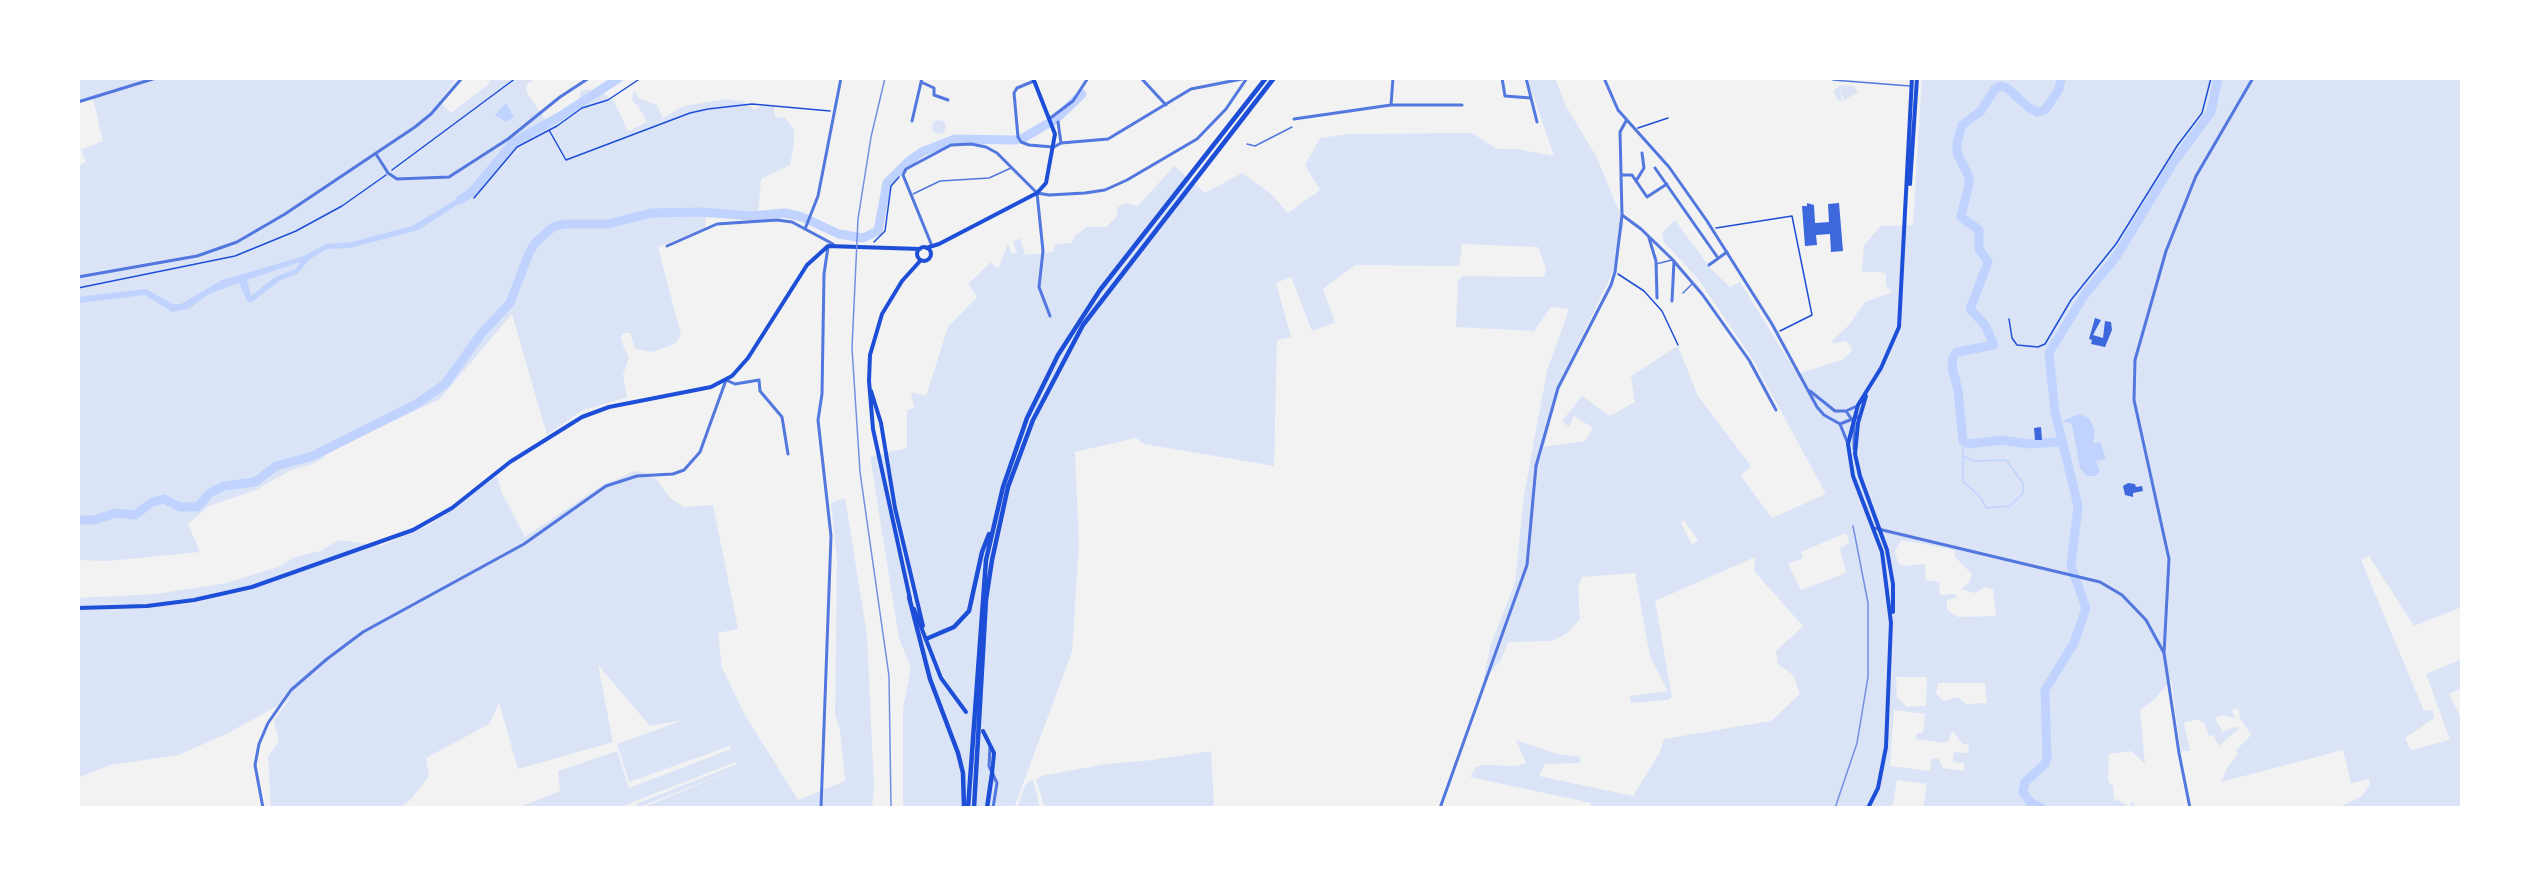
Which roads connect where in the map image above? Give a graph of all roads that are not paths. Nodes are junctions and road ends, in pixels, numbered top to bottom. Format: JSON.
{"nodes":[{"id":1,"x":156,"y":78,"type":"edge"},
{"id":2,"x":462,"y":78,"type":"edge"},
{"id":3,"x":589,"y":78,"type":"edge"},
{"id":4,"x":841,"y":78,"type":"edge"},
{"id":5,"x":1088,"y":78,"type":"edge"},
{"id":6,"x":1141,"y":78,"type":"edge"},
{"id":7,"x":1248,"y":78,"type":"edge"},
{"id":8,"x":1266,"y":78,"type":"edge"},
{"id":9,"x":1274,"y":78,"type":"edge"},
{"id":10,"x":1393,"y":78,"type":"edge"},
{"id":11,"x":1502,"y":78,"type":"edge"},
{"id":12,"x":1526,"y":78,"type":"edge"},
{"id":13,"x":1604,"y":78,"type":"edge"},
{"id":14,"x":1914,"y":78,"type":"edge"},
{"id":15,"x":2253,"y":78,"type":"edge"},
{"id":16,"x":1034,"y":79,"type":"edge"},
{"id":17,"x":922,"y":80,"type":"edge"},
{"id":18,"x":1230,"y":80,"type":"edge"},
{"id":19,"x":1833,"y":80,"type":"dead end"},
{"id":20,"x":1911,"y":86,"type":"junction"},
{"id":21,"x":1531,"y":98,"type":"junction"},
{"id":22,"x":948,"y":100,"type":"dead end"},
{"id":23,"x":78,"y":102,"type":"edge"},
{"id":24,"x":1166,"y":105,"type":"junction"},
{"id":25,"x":1391,"y":105,"type":"junction"},
{"id":26,"x":1462,"y":105,"type":"dead end"},
{"id":27,"x":1294,"y":119,"type":"dead end"},
{"id":28,"x":912,"y":121,"type":"dead end"},
{"id":29,"x":1050,"y":121,"type":"junction"},
{"id":30,"x":1626,"y":121,"type":"junction"},
{"id":31,"x":1058,"y":122,"type":"dead end"},
{"id":32,"x":1537,"y":122,"type":"dead end"},
{"id":33,"x":1292,"y":127,"type":"dead end"},
{"id":34,"x":1061,"y":143,"type":"junction"},
{"id":35,"x":1247,"y":144,"type":"dead end"},
{"id":36,"x":1054,"y":147,"type":"junction"},
{"id":37,"x":1642,"y":153,"type":"dead end"},
{"id":38,"x":376,"y":154,"type":"junction"},
{"id":39,"x":1011,"y":167,"type":"junction"},
{"id":40,"x":1655,"y":168,"type":"dead end"},
{"id":41,"x":1621,"y":175,"type":"junction"},
{"id":42,"x":1636,"y":181,"type":"junction"},
{"id":43,"x":1666,"y":184,"type":"junction"},
{"id":44,"x":1037,"y":193,"type":"junction"},
{"id":45,"x":912,"y":195,"type":"junction"},
{"id":46,"x":1622,"y":215,"type":"junction"},
{"id":47,"x":1906,"y":218,"type":"junction"},
{"id":48,"x":805,"y":229,"type":"junction"},
{"id":49,"x":1649,"y":237,"type":"junction"},
{"id":50,"x":939,"y":244,"type":"junction"},
{"id":51,"x":830,"y":245,"type":"junction"},
{"id":52,"x":667,"y":246,"type":"dead end"},
{"id":53,"x":932,"y":246,"type":"junction"},
{"id":54,"x":926,"y":248,"type":"junction"},
{"id":55,"x":908,"y":249,"type":"junction"},
{"id":56,"x":920,"y":249,"type":"junction"},
{"id":57,"x":1727,"y":252,"type":"junction"},
{"id":58,"x":931,"y":254,"type":"junction"},
{"id":59,"x":917,"y":255,"type":"junction"},
{"id":60,"x":1718,"y":258,"type":"junction"},
{"id":61,"x":921,"y":260,"type":"junction"},
{"id":62,"x":1673,"y":261,"type":"junction"},
{"id":63,"x":1656,"y":264,"type":"junction"},
{"id":64,"x":1709,"y":265,"type":"dead end"},
{"id":65,"x":78,"y":277,"type":"edge"},
{"id":66,"x":1693,"y":283,"type":"junction"},
{"id":67,"x":1683,"y":293,"type":"dead end"},
{"id":68,"x":1657,"y":298,"type":"dead end"},
{"id":69,"x":1672,"y":301,"type":"dead end"},
{"id":70,"x":1050,"y":316,"type":"dead end"},
{"id":71,"x":726,"y":380,"type":"junction"},
{"id":72,"x":870,"y":387,"type":"junction"},
{"id":73,"x":1808,"y":389,"type":"junction"},
{"id":74,"x":1867,"y":392,"type":"junction"},
{"id":75,"x":1858,"y":405,"type":"junction"},
{"id":76,"x":877,"y":408,"type":"junction"},
{"id":77,"x":870,"y":410,"type":"junction"},
{"id":78,"x":1776,"y":410,"type":"dead end"},
{"id":79,"x":1846,"y":411,"type":"junction"},
{"id":80,"x":1860,"y":416,"type":"junction"},
{"id":81,"x":1852,"y":419,"type":"junction"},
{"id":82,"x":1840,"y":424,"type":"junction"},
{"id":83,"x":1848,"y":444,"type":"junction"},
{"id":84,"x":788,"y":454,"type":"dead end"},
{"id":85,"x":1855,"y":454,"type":"junction"},
{"id":86,"x":994,"y":523,"type":"junction"},
{"id":87,"x":1874,"y":528,"type":"junction"},
{"id":88,"x":1882,"y":531,"type":"junction"},
{"id":89,"x":909,"y":597,"type":"junction"},
{"id":90,"x":78,"y":608,"type":"edge"},
{"id":91,"x":1891,"y":623,"type":"junction"},
{"id":92,"x":926,"y":639,"type":"junction"},
{"id":93,"x":2164,"y":653,"type":"junction"},
{"id":94,"x":966,"y":712,"type":"dead end"},
{"id":95,"x":983,"y":731,"type":"dead end"},
{"id":96,"x":992,"y":774,"type":"junction"},
{"id":97,"x":263,"y":808,"type":"edge"},
{"id":98,"x":821,"y":808,"type":"edge"},
{"id":99,"x":966,"y":808,"type":"edge"},
{"id":100,"x":974,"y":808,"type":"edge"},
{"id":101,"x":987,"y":808,"type":"edge"},
{"id":102,"x":993,"y":808,"type":"edge"},
{"id":103,"x":1440,"y":808,"type":"edge"},
{"id":104,"x":1868,"y":808,"type":"edge"},
{"id":105,"x":2190,"y":808,"type":"edge"}],
"edges":[{"from":1,"to":23,"type":"street"},
{"from":2,"to":38,"type":"street"},
{"from":3,"to":38,"type":"street"},
{"from":4,"to":48,"type":"street"},
{"from":5,"to":29,"type":"street"},
{"from":6,"to":24,"type":"street"},
{"from":7,"to":18,"type":"street"},
{"from":7,"to":44,"type":"street"},
{"from":8,"to":86,"type":"main road"},
{"from":9,"to":100,"type":"main road"},
{"from":10,"to":25,"type":"street"},
{"from":11,"to":21,"type":"street"},
{"from":12,"to":21,"type":"street"},
{"from":13,"to":30,"type":"street"},
{"from":14,"to":20,"type":"main road"},
{"from":14,"to":47,"type":"main road"},
{"from":15,"to":93,"type":"street"},
{"from":16,"to":29,"type":"main road"},
{"from":16,"to":36,"type":"street"},
{"from":17,"to":22,"type":"street"},
{"from":17,"to":28,"type":"street"},
{"from":18,"to":24,"type":"street"},
{"from":19,"to":20,"type":"lane"},
{"from":20,"to":47,"type":"main road"},
{"from":21,"to":32,"type":"street"},
{"from":24,"to":34,"type":"street"},
{"from":25,"to":26,"type":"street"},
{"from":25,"to":27,"type":"street"},
{"from":29,"to":36,"type":"main road"},
{"from":30,"to":41,"type":"street"},
{"from":30,"to":57,"type":"street"},
{"from":31,"to":34,"type":"street"},
{"from":33,"to":35,"type":"lane"},
{"from":34,"to":36,"type":"street"},
{"from":36,"to":44,"type":"main road"},
{"from":37,"to":42,"type":"street"},
{"from":38,"to":65,"type":"street"},
{"from":39,"to":44,"type":"street"},
{"from":39,"to":45,"type":"lane"},
{"from":39,"to":45,"type":"street"},
{"from":40,"to":43,"type":"street"},
{"from":41,"to":42,"type":"street"},
{"from":41,"to":46,"type":"street"},
{"from":42,"to":43,"type":"street"},
{"from":43,"to":60,"type":"street"},
{"from":44,"to":50,"type":"main road"},
{"from":44,"to":70,"type":"street"},
{"from":45,"to":53,"type":"street"},
{"from":46,"to":49,"type":"street"},
{"from":46,"to":103,"type":"street"},
{"from":47,"to":74,"type":"main road"},
{"from":48,"to":51,"type":"street"},
{"from":48,"to":52,"type":"street"},
{"from":49,"to":62,"type":"street"},
{"from":49,"to":63,"type":"street"},
{"from":50,"to":53,"type":"main road"},
{"from":50,"to":58,"type":"main road"},
{"from":51,"to":55,"type":"main road"},
{"from":51,"to":71,"type":"main road"},
{"from":51,"to":98,"type":"street"},
{"from":53,"to":54,"type":"main road"},
{"from":54,"to":56,"type":"main road"},
{"from":54,"to":58,"type":"main road"},
{"from":55,"to":56,"type":"main road"},
{"from":55,"to":59,"type":"main road"},
{"from":56,"to":59,"type":"main road"},
{"from":57,"to":60,"type":"street"},
{"from":57,"to":73,"type":"street"},
{"from":58,"to":61,"type":"main road"},
{"from":59,"to":61,"type":"main road"},
{"from":60,"to":64,"type":"street"},
{"from":61,"to":72,"type":"main road"},
{"from":62,"to":63,"type":"lane"},
{"from":62,"to":66,"type":"street"},
{"from":62,"to":69,"type":"street"},
{"from":63,"to":68,"type":"street"},
{"from":66,"to":67,"type":"lane"},
{"from":66,"to":78,"type":"street"},
{"from":71,"to":84,"type":"street"},
{"from":71,"to":90,"type":"main road"},
{"from":71,"to":97,"type":"street"},
{"from":72,"to":76,"type":"main road"},
{"from":72,"to":77,"type":"main road"},
{"from":73,"to":79,"type":"street"},
{"from":73,"to":82,"type":"street"},
{"from":74,"to":75,"type":"main road"},
{"from":74,"to":80,"type":"main road"},
{"from":75,"to":79,"type":"street"},
{"from":75,"to":81,"type":"main road"},
{"from":76,"to":77,"type":"main road"},
{"from":76,"to":92,"type":"main road"},
{"from":77,"to":89,"type":"main road"},
{"from":79,"to":81,"type":"street"},
{"from":80,"to":81,"type":"street"},
{"from":80,"to":85,"type":"main road"},
{"from":81,"to":82,"type":"street"},
{"from":81,"to":83,"type":"main road"},
{"from":81,"to":85,"type":"street"},
{"from":82,"to":83,"type":"street"},
{"from":83,"to":87,"type":"main road"},
{"from":85,"to":88,"type":"main road"},
{"from":86,"to":92,"type":"main road"},
{"from":86,"to":99,"type":"main road"},
{"from":87,"to":88,"type":"street"},
{"from":87,"to":91,"type":"main road"},
{"from":88,"to":91,"type":"main road"},
{"from":88,"to":93,"type":"street"},
{"from":89,"to":92,"type":"main road"},
{"from":89,"to":99,"type":"main road"},
{"from":91,"to":104,"type":"main road"},
{"from":92,"to":94,"type":"main road"},
{"from":93,"to":105,"type":"street"},
{"from":95,"to":96,"type":"main road"},
{"from":96,"to":101,"type":"main road"},
{"from":96,"to":102,"type":"street"}]}
